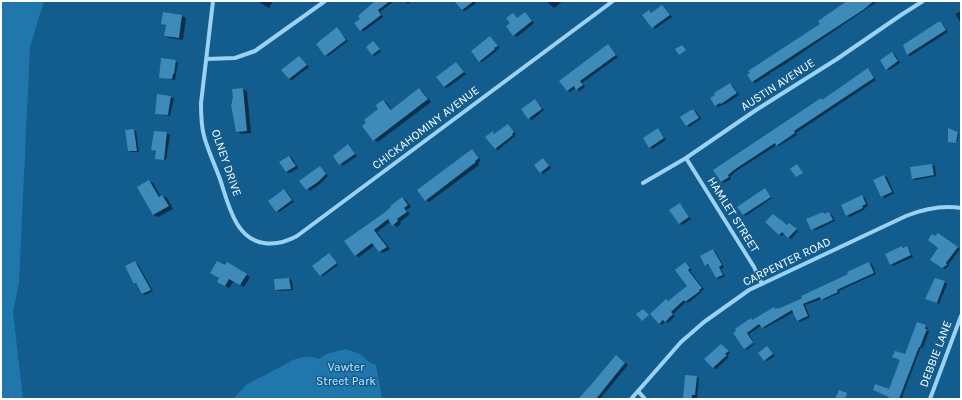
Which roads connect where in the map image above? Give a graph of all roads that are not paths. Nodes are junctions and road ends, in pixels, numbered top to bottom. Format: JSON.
{"nodes":[{"id":1,"x":213,"y":1,"type":"edge"},
{"id":2,"x":325,"y":1,"type":"edge"},
{"id":3,"x":613,"y":1,"type":"edge"},
{"id":4,"x":923,"y":1,"type":"edge"},
{"id":5,"x":206,"y":59,"type":"junction"},
{"id":6,"x":686,"y":158,"type":"junction"},
{"id":7,"x":643,"y":183,"type":"dead end"},
{"id":8,"x":961,"y":208,"type":"edge"},
{"id":9,"x":244,"y":232,"type":"joint"},
{"id":10,"x":762,"y":284,"type":"junction"},
{"id":11,"x":961,"y":316,"type":"edge"},
{"id":12,"x":638,"y":391,"type":"junction"},
{"id":13,"x":631,"y":399,"type":"edge"},
{"id":14,"x":645,"y":399,"type":"edge"},
{"id":15,"x":930,"y":399,"type":"edge"}],
"edges":[{"from":1,"to":5,"type":"street","name":"OLNEY DRIVE"},
{"from":2,"to":5,"type":"street"},
{"from":3,"to":9,"type":"street","name":"CHICKAHOMINY AVENUE"},
{"from":4,"to":6,"type":"street","name":"AUSTIN AVENUE"},
{"from":5,"to":9,"type":"street","name":"OLNEY DRIVE"},
{"from":6,"to":7,"type":"street","name":"AUSTIN AVENUE"},
{"from":6,"to":10,"type":"street","name":"HAMLET STREET"},
{"from":8,"to":10,"type":"street","name":"CARPENTER ROAD"},
{"from":10,"to":12,"type":"street","name":"CARPENTER ROAD"},
{"from":11,"to":15,"type":"street","name":"DEBBIE LANE"},
{"from":12,"to":13,"type":"street","name":"CARPENTER ROAD"},
{"from":12,"to":14,"type":"street"}]}
